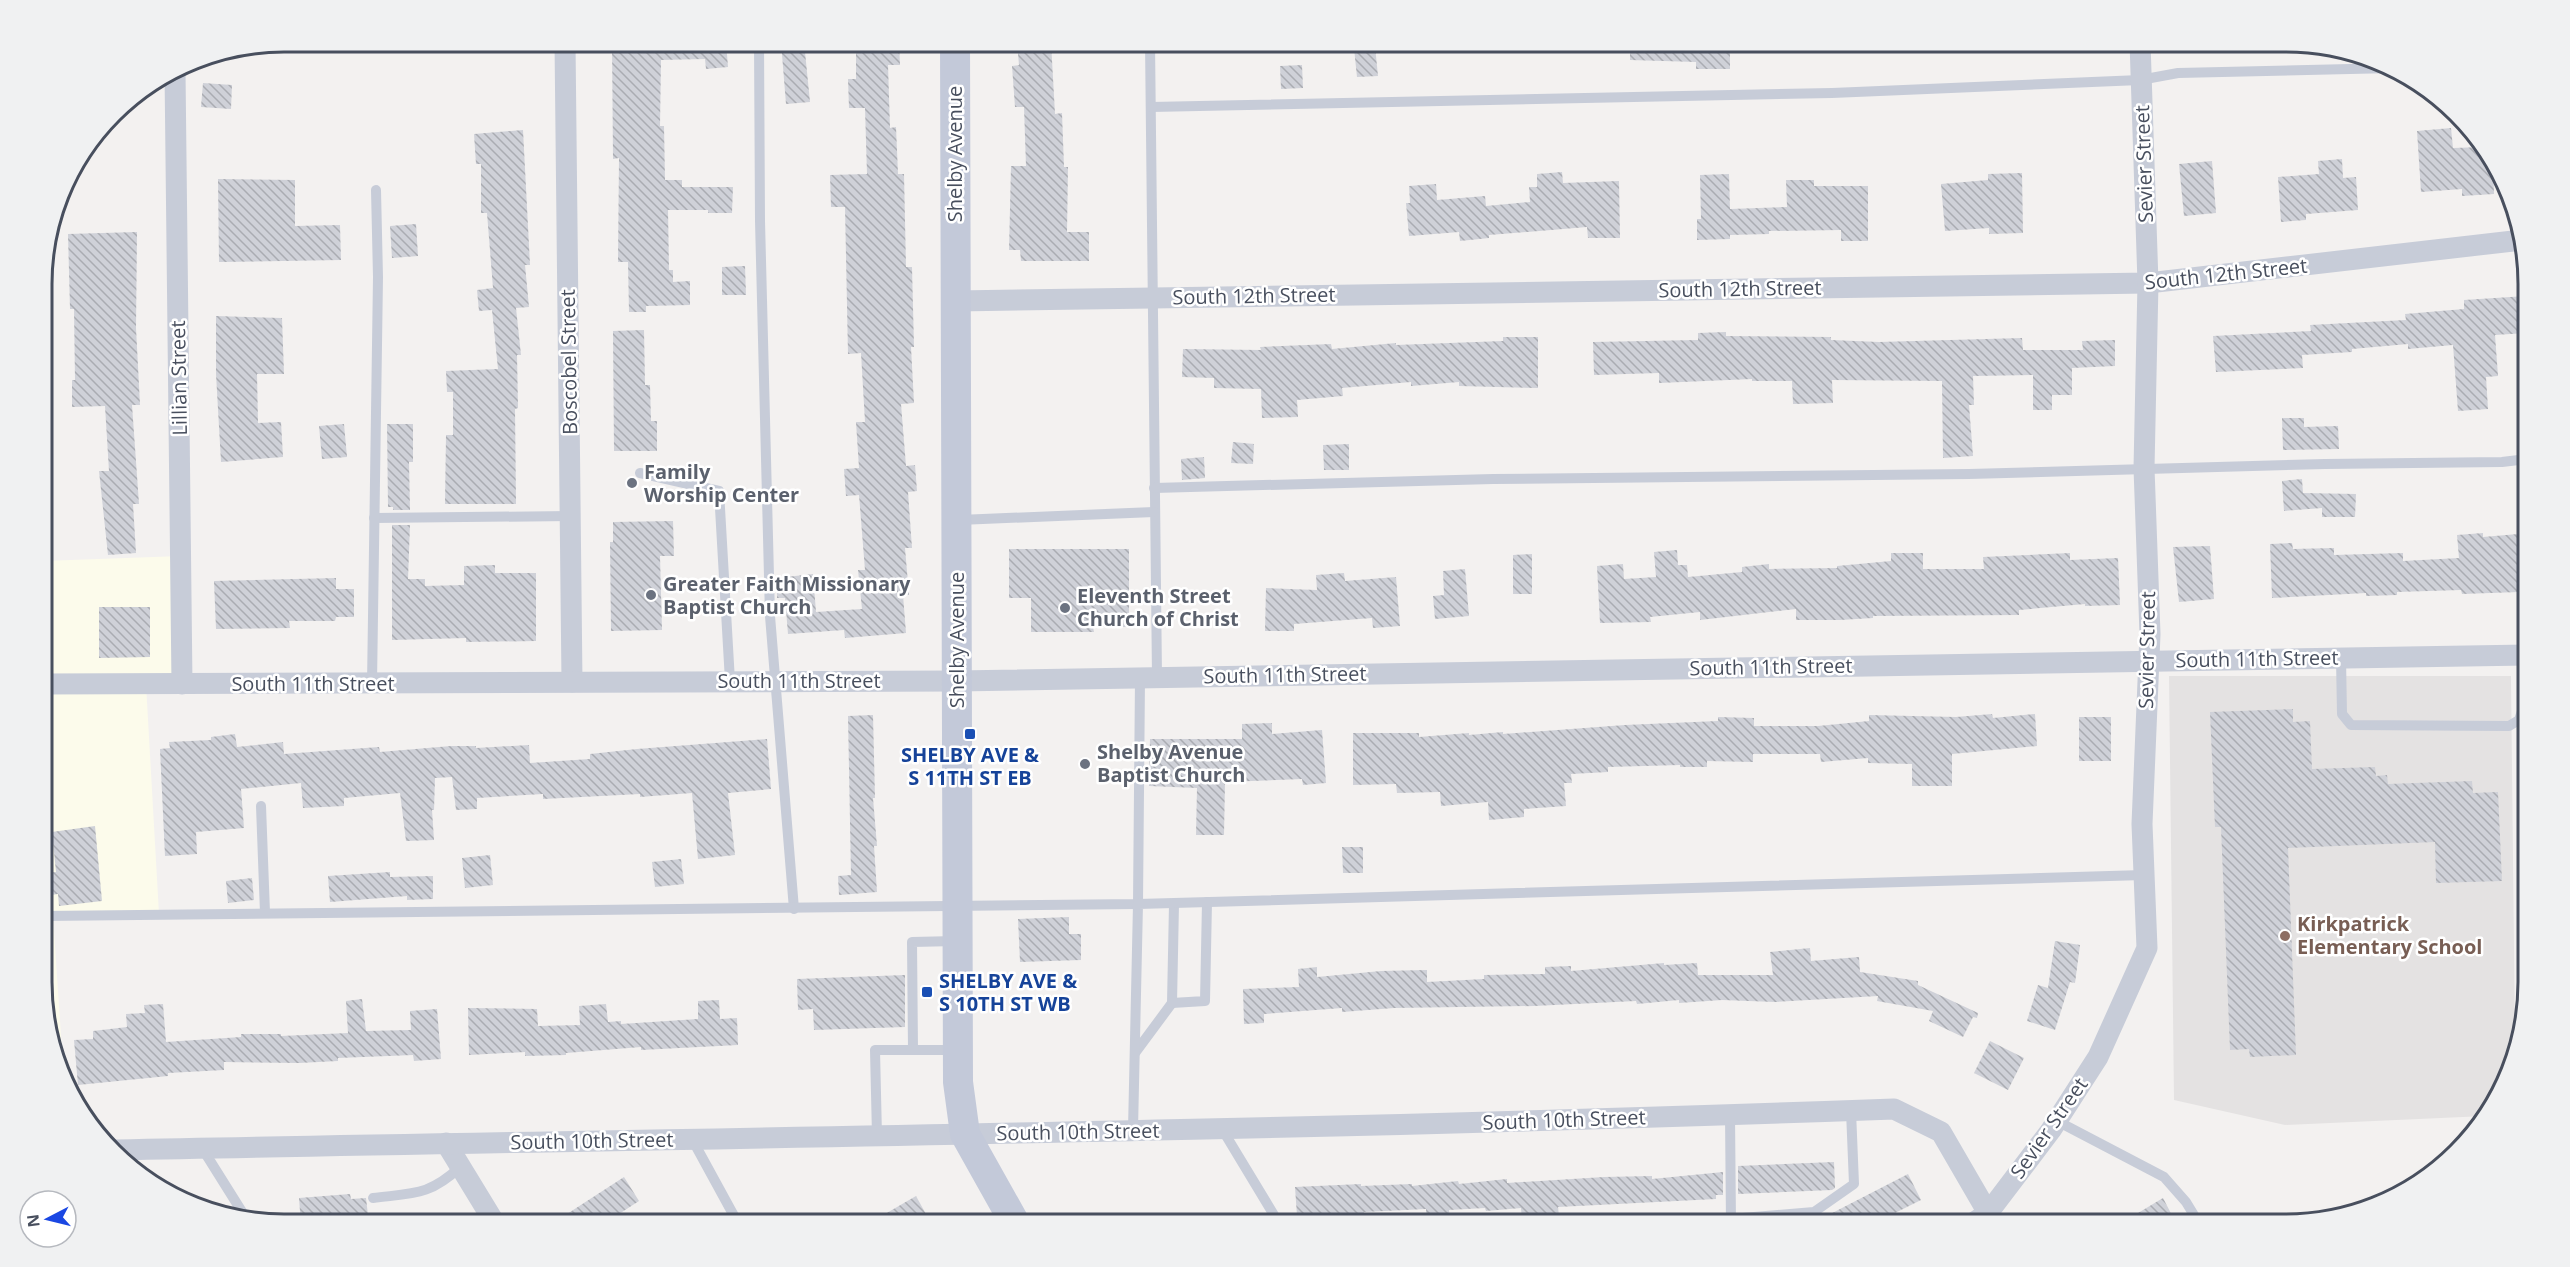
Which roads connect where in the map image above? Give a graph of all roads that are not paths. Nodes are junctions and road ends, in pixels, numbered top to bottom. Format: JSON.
{"nodes":[{"id":1,"x":565,"y":52,"type":"edge"},
{"id":2,"x":759,"y":52,"type":"edge"},
{"id":3,"x":955,"y":52,"type":"edge"},
{"id":4,"x":1150,"y":52,"type":"edge"},
{"id":5,"x":2140,"y":52,"type":"edge"},
{"id":6,"x":2370,"y":69,"type":"edge"},
{"id":7,"x":175,"y":80,"type":"edge"},
{"id":8,"x":2140,"y":80,"type":"junction"},
{"id":9,"x":1151,"y":107,"type":"junction"},
{"id":10,"x":376,"y":190,"type":"dead end"},
{"id":11,"x":2513,"y":241,"type":"edge"},
{"id":12,"x":2148,"y":283,"type":"junction"},
{"id":13,"x":1151,"y":298,"type":"junction"},
{"id":14,"x":956,"y":300,"type":"junction"},
{"id":15,"x":2518,"y":460,"type":"edge"},
{"id":16,"x":2144,"y":468,"type":"junction"},
{"id":17,"x":640,"y":473,"type":"dead end"},
{"id":18,"x":1154,"y":488,"type":"junction"},
{"id":19,"x":1154,"y":512,"type":"junction"},
{"id":20,"x":571,"y":516,"type":"junction"},
{"id":21,"x":374,"y":518,"type":"junction"},
{"id":22,"x":956,"y":520,"type":"junction"},
{"id":23,"x":2518,"y":655,"type":"edge"},
{"id":24,"x":2341,"y":658,"type":"junction"},
{"id":25,"x":2149,"y":660,"type":"junction"},
{"id":26,"x":1148,"y":677,"type":"junction"},
{"id":27,"x":730,"y":681,"type":"junction"},
{"id":28,"x":774,"y":681,"type":"junction"},
{"id":29,"x":957,"y":681,"type":"junction"},
{"id":30,"x":572,"y":682,"type":"junction"},
{"id":31,"x":52,"y":684,"type":"edge"},
{"id":32,"x":182,"y":684,"type":"junction"},
{"id":33,"x":372,"y":684,"type":"junction"},
{"id":34,"x":2518,"y":721,"type":"edge"},
{"id":35,"x":261,"y":806,"type":"dead end"},
{"id":36,"x":2144,"y":874,"type":"junction"},
{"id":37,"x":1207,"y":902,"type":"junction"},
{"id":38,"x":1174,"y":903,"type":"junction"},
{"id":39,"x":1138,"y":904,"type":"junction"},
{"id":40,"x":959,"y":907,"type":"junction"},
{"id":41,"x":794,"y":909,"type":"junction"},
{"id":42,"x":265,"y":913,"type":"junction"},
{"id":43,"x":52,"y":916,"type":"edge"},
{"id":44,"x":959,"y":941,"type":"junction"},
{"id":45,"x":1172,"y":1003,"type":"junction"},
{"id":46,"x":913,"y":1050,"type":"junction"},
{"id":47,"x":958,"y":1050,"type":"junction"},
{"id":48,"x":1135,"y":1054,"type":"junction"},
{"id":49,"x":1851,"y":1111,"type":"junction"},
{"id":50,"x":1730,"y":1115,"type":"junction"},
{"id":51,"x":2057,"y":1121,"type":"junction"},
{"id":52,"x":1222,"y":1128,"type":"junction"},
{"id":53,"x":1133,"y":1130,"type":"junction"},
{"id":54,"x":965,"y":1134,"type":"junction"},
{"id":55,"x":877,"y":1136,"type":"junction"},
{"id":56,"x":692,"y":1139,"type":"junction"},
{"id":57,"x":446,"y":1143,"type":"junction"},
{"id":58,"x":202,"y":1148,"type":"junction"},
{"id":59,"x":125,"y":1150,"type":"edge"},
{"id":60,"x":460,"y":1167,"type":"junction"},
{"id":61,"x":373,"y":1198,"type":"dead end"},
{"id":62,"x":241,"y":1210,"type":"edge"},
{"id":63,"x":489,"y":1214,"type":"edge"},
{"id":64,"x":734,"y":1214,"type":"edge"},
{"id":65,"x":1010,"y":1214,"type":"edge"},
{"id":66,"x":1273,"y":1214,"type":"edge"},
{"id":67,"x":1731,"y":1214,"type":"edge"},
{"id":68,"x":1797,"y":1214,"type":"edge"},
{"id":69,"x":1976,"y":1214,"type":"edge"},
{"id":70,"x":1984,"y":1214,"type":"edge"},
{"id":71,"x":2194,"y":1214,"type":"edge"}],
"edges":[{"from":1,"to":20,"type":"street","name":"Boscobel Street"},
{"from":2,"to":28,"type":"lane"},
{"from":3,"to":14,"type":"street","name":"Shelby Avenue"},
{"from":4,"to":9,"type":"lane"},
{"from":5,"to":8,"type":"street","name":"Sevier Street"},
{"from":6,"to":8,"type":"lane"},
{"from":7,"to":32,"type":"street","name":"Lillian Street"},
{"from":8,"to":9,"type":"lane"},
{"from":8,"to":12,"type":"street","name":"Sevier Street"},
{"from":9,"to":13,"type":"lane"},
{"from":10,"to":21,"type":"lane"},
{"from":11,"to":12,"type":"street","name":"South 12th Street"},
{"from":12,"to":13,"type":"street","name":"South 12th Street"},
{"from":12,"to":16,"type":"street","name":"Sevier Street"},
{"from":13,"to":14,"type":"street","name":"South 12th Street"},
{"from":13,"to":18,"type":"lane"},
{"from":14,"to":22,"type":"street","name":"Shelby Avenue"},
{"from":15,"to":16,"type":"lane"},
{"from":16,"to":18,"type":"lane"},
{"from":16,"to":25,"type":"street","name":"Sevier Street"},
{"from":17,"to":27,"type":"lane"},
{"from":18,"to":19,"type":"lane"},
{"from":19,"to":22,"type":"lane"},
{"from":19,"to":26,"type":"lane"},
{"from":20,"to":21,"type":"lane"},
{"from":20,"to":30,"type":"street","name":"Boscobel Street"},
{"from":21,"to":33,"type":"lane"},
{"from":22,"to":29,"type":"street","name":"Shelby Avenue"},
{"from":23,"to":24,"type":"street","name":"South 11th Street"},
{"from":24,"to":25,"type":"street","name":"South 11th Street"},
{"from":24,"to":34,"type":"lane"},
{"from":25,"to":26,"type":"street","name":"South 11th Street"},
{"from":25,"to":36,"type":"street","name":"Sevier Street"},
{"from":26,"to":29,"type":"street","name":"South 11th Street"},
{"from":26,"to":39,"type":"lane"},
{"from":27,"to":28,"type":"street","name":"South 11th Street"},
{"from":27,"to":30,"type":"street","name":"South 11th Street"},
{"from":28,"to":29,"type":"street","name":"South 11th Street"},
{"from":28,"to":41,"type":"lane"},
{"from":29,"to":40,"type":"street","name":"Shelby Avenue"},
{"from":30,"to":33,"type":"street","name":"South 11th Street"},
{"from":31,"to":32,"type":"street","name":"South 11th Street"},
{"from":32,"to":33,"type":"street","name":"South 11th Street"},
{"from":35,"to":42,"type":"lane"},
{"from":36,"to":37,"type":"lane"},
{"from":36,"to":51,"type":"street","name":"Sevier Street"},
{"from":37,"to":38,"type":"lane"},
{"from":37,"to":45,"type":"lane"},
{"from":38,"to":39,"type":"lane"},
{"from":38,"to":45,"type":"lane"},
{"from":39,"to":40,"type":"lane"},
{"from":39,"to":48,"type":"lane"},
{"from":40,"to":41,"type":"lane"},
{"from":40,"to":44,"type":"street","name":"Shelby Avenue"},
{"from":41,"to":42,"type":"lane"},
{"from":42,"to":43,"type":"lane"},
{"from":44,"to":46,"type":"lane"},
{"from":44,"to":47,"type":"street","name":"Shelby Avenue"},
{"from":45,"to":48,"type":"lane"},
{"from":46,"to":47,"type":"lane"},
{"from":46,"to":55,"type":"lane"},
{"from":47,"to":54,"type":"street","name":"Shelby Avenue"},
{"from":48,"to":53,"type":"lane"},
{"from":49,"to":50,"type":"street","name":"South 10th Street"},
{"from":49,"to":68,"type":"lane"},
{"from":49,"to":69,"type":"street","name":"South 10th Street"},
{"from":50,"to":52,"type":"street","name":"South 10th Street"},
{"from":50,"to":67,"type":"lane"},
{"from":51,"to":70,"type":"street","name":"Sevier Street"},
{"from":51,"to":71,"type":"lane"},
{"from":52,"to":53,"type":"street","name":"South 10th Street"},
{"from":52,"to":66,"type":"lane"},
{"from":53,"to":54,"type":"street","name":"South 10th Street"},
{"from":54,"to":55,"type":"street","name":"South 10th Street"},
{"from":54,"to":65,"type":"street","name":"Shelby Avenue"},
{"from":55,"to":56,"type":"street","name":"South 10th Street"},
{"from":56,"to":57,"type":"street","name":"South 10th Street"},
{"from":56,"to":64,"type":"lane"},
{"from":57,"to":58,"type":"street","name":"South 10th Street"},
{"from":57,"to":60,"type":"street"},
{"from":58,"to":59,"type":"street","name":"South 10th Street"},
{"from":58,"to":62,"type":"lane"},
{"from":60,"to":61,"type":"lane"},
{"from":60,"to":63,"type":"street"}]}
